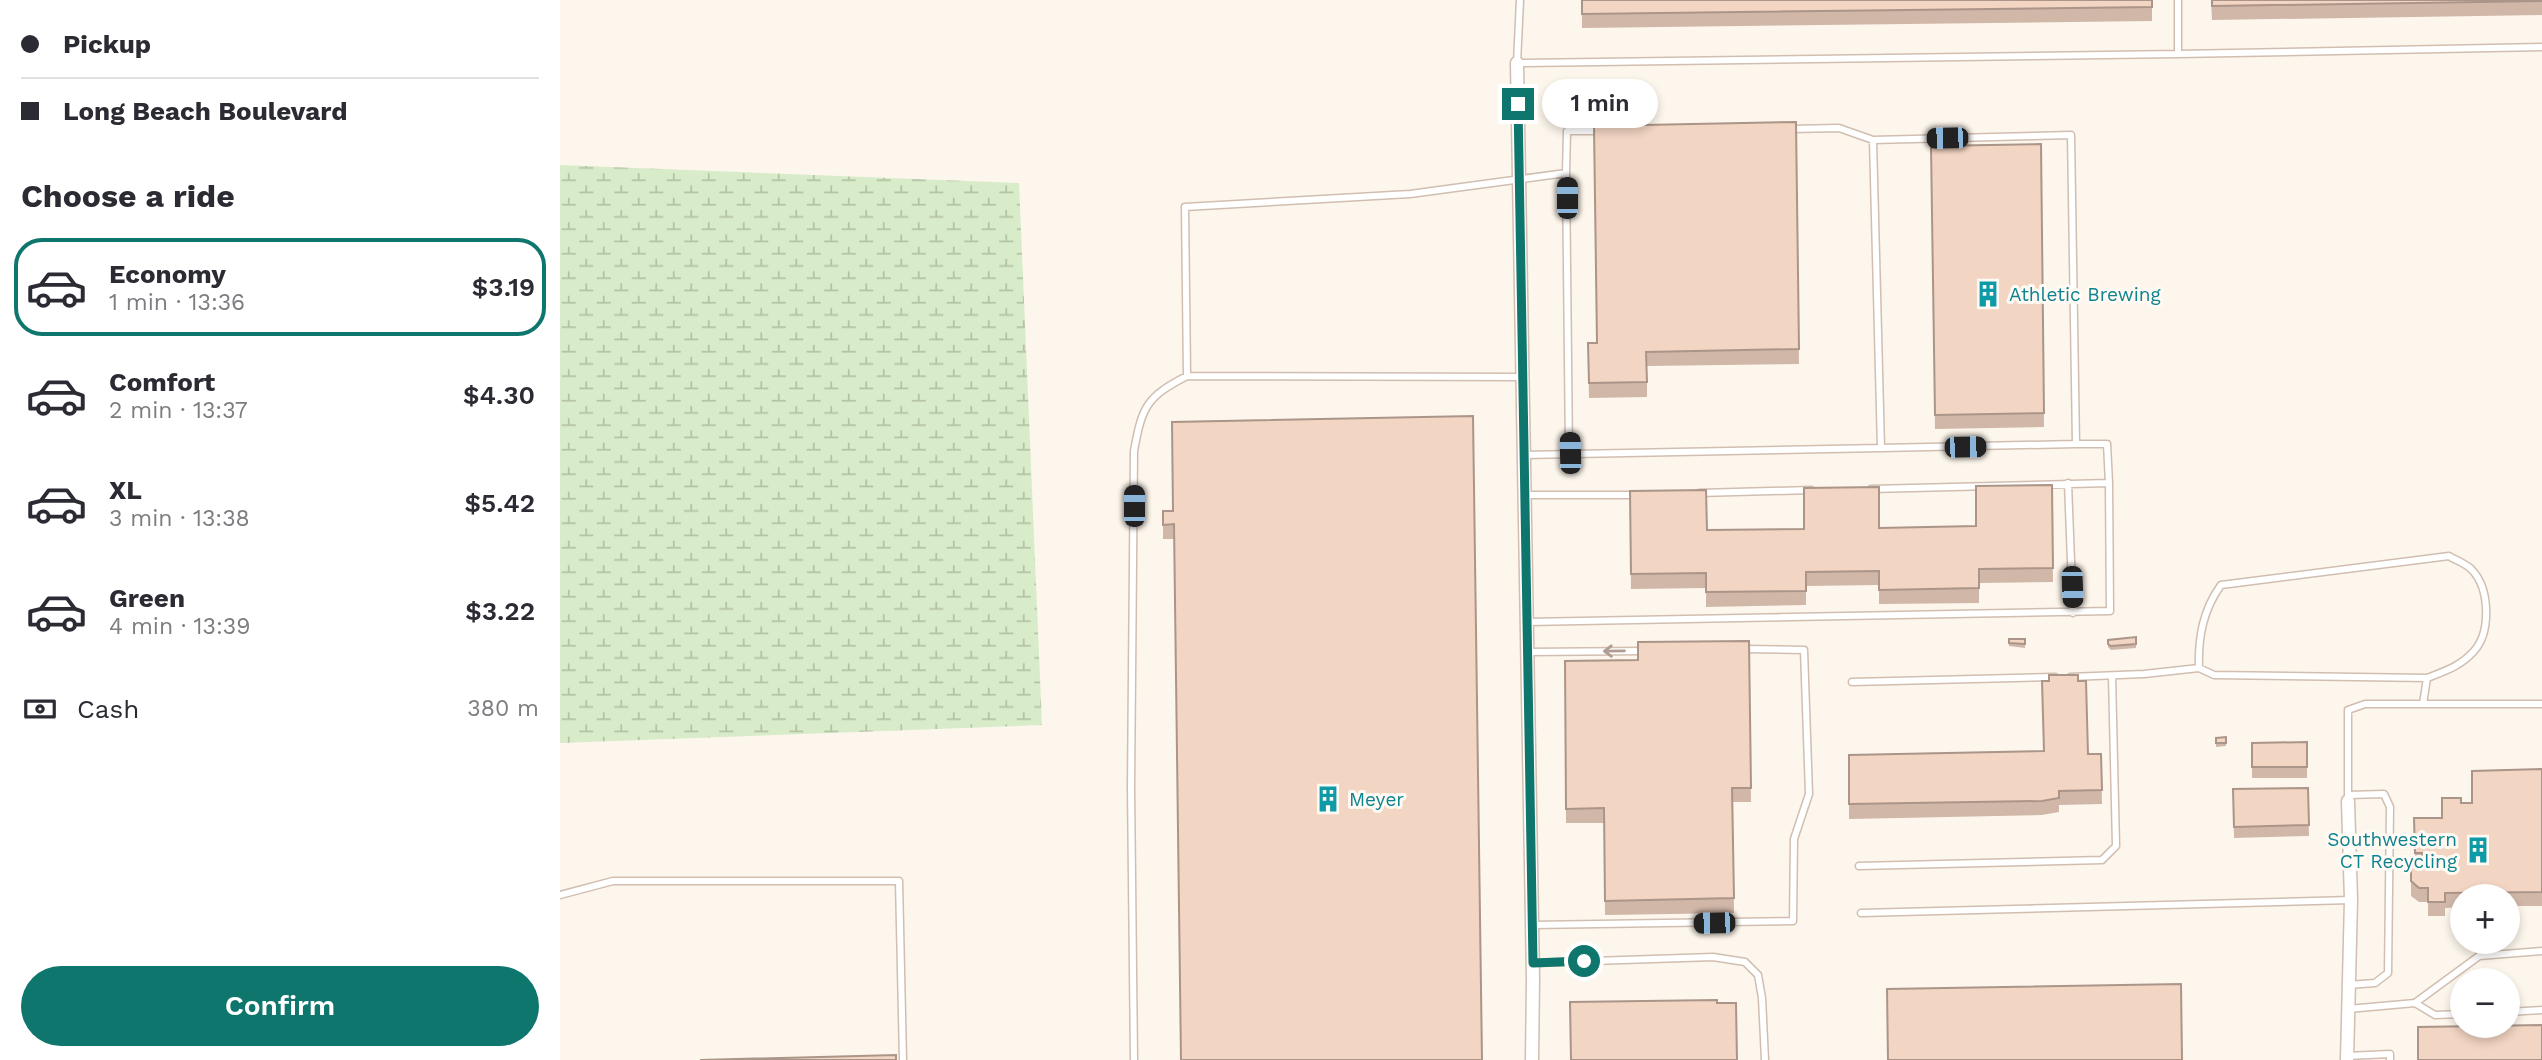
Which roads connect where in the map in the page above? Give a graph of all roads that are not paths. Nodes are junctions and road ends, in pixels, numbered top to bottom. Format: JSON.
{"nodes":[{"id":1,"x":1520,"y":0,"type":"edge"},
{"id":2,"x":2178,"y":0,"type":"edge"},
{"id":3,"x":2542,"y":47,"type":"edge"},
{"id":4,"x":2178,"y":54,"type":"junction"},
{"id":5,"x":1517,"y":63,"type":"junction"},
{"id":6,"x":1785,"y":129,"type":"edge"},
{"id":7,"x":1608,"y":131,"type":"edge"},
{"id":8,"x":1873,"y":140,"type":"junction"},
{"id":9,"x":1566,"y":173,"type":"junction"},
{"id":10,"x":1519,"y":179,"type":"junction"},
{"id":11,"x":1187,"y":376,"type":"junction"},
{"id":12,"x":1522,"y":377,"type":"junction"},
{"id":13,"x":2076,"y":444,"type":"junction"},
{"id":14,"x":1881,"y":448,"type":"junction"},
{"id":15,"x":1570,"y":453,"type":"junction"},
{"id":16,"x":1524,"y":455,"type":"junction"},
{"id":17,"x":2068,"y":483,"type":"junction"},
{"id":18,"x":2109,"y":483,"type":"junction"},
{"id":19,"x":1864,"y":489,"type":"edge"},
{"id":20,"x":1823,"y":490,"type":"edge"},
{"id":21,"x":1688,"y":494,"type":"edge"},
{"id":22,"x":1524,"y":495,"type":"junction"},
{"id":23,"x":1647,"y":495,"type":"edge"},
{"id":24,"x":2073,"y":613,"type":"junction"},
{"id":25,"x":1527,"y":622,"type":"junction"},
{"id":26,"x":1731,"y":649,"type":"edge"},
{"id":27,"x":1650,"y":650,"type":"edge"},
{"id":28,"x":1527,"y":652,"type":"junction"},
{"id":29,"x":2199,"y":668,"type":"junction"},
{"id":30,"x":2112,"y":676,"type":"junction"},
{"id":31,"x":2427,"y":678,"type":"junction"},
{"id":32,"x":1852,"y":682,"type":"dead end"},
{"id":33,"x":2423,"y":704,"type":"junction"},
{"id":34,"x":2542,"y":704,"type":"edge"},
{"id":35,"x":2348,"y":798,"type":"junction"},
{"id":36,"x":1859,"y":866,"type":"dead end"},
{"id":37,"x":560,"y":895,"type":"edge"},
{"id":38,"x":2351,"y":900,"type":"junction"},
{"id":39,"x":1861,"y":913,"type":"dead end"},
{"id":40,"x":1532,"y":925,"type":"junction"},
{"id":41,"x":2542,"y":951,"type":"edge"},
{"id":42,"x":1533,"y":963,"type":"junction"},
{"id":43,"x":2348,"y":985,"type":"junction"},
{"id":44,"x":2415,"y":1003,"type":"junction"},
{"id":45,"x":2347,"y":1009,"type":"junction"},
{"id":46,"x":2542,"y":1010,"type":"edge"},
{"id":47,"x":2520,"y":1011,"type":"edge"},
{"id":48,"x":2450,"y":1014,"type":"edge"},
{"id":49,"x":2347,"y":1058,"type":"edge"},
{"id":50,"x":902,"y":1060,"type":"edge"},
{"id":51,"x":1134,"y":1060,"type":"edge"},
{"id":52,"x":1532,"y":1060,"type":"edge"},
{"id":53,"x":1765,"y":1060,"type":"edge"},
{"id":54,"x":2390,"y":1060,"type":"edge"}],
"edges":[{"from":1,"to":5,"type":"lane"},
{"from":2,"to":4,"type":"lane"},
{"from":3,"to":4,"type":"lane"},
{"from":4,"to":5,"type":"lane"},
{"from":5,"to":10,"type":"street"},
{"from":6,"to":8,"type":"lane"},
{"from":7,"to":9,"type":"lane"},
{"from":8,"to":13,"type":"lane"},
{"from":8,"to":14,"type":"lane"},
{"from":9,"to":10,"type":"lane"},
{"from":9,"to":15,"type":"lane"},
{"from":10,"to":11,"type":"lane"},
{"from":10,"to":12,"type":"street"},
{"from":11,"to":12,"type":"lane"},
{"from":11,"to":51,"type":"lane"},
{"from":12,"to":16,"type":"street"},
{"from":13,"to":14,"type":"lane"},
{"from":13,"to":18,"type":"lane"},
{"from":14,"to":15,"type":"lane"},
{"from":15,"to":16,"type":"lane"},
{"from":16,"to":22,"type":"street"},
{"from":17,"to":18,"type":"lane"},
{"from":17,"to":19,"type":"lane"},
{"from":17,"to":24,"type":"lane"},
{"from":18,"to":24,"type":"lane"},
{"from":20,"to":21,"type":"lane"},
{"from":22,"to":23,"type":"lane"},
{"from":22,"to":25,"type":"street"},
{"from":24,"to":25,"type":"lane"},
{"from":25,"to":28,"type":"street"},
{"from":26,"to":40,"type":"lane"},
{"from":27,"to":28,"type":"lane","one_way":true},
{"from":28,"to":40,"type":"street"},
{"from":29,"to":30,"type":"lane"},
{"from":29,"to":31,"type":"lane"},
{"from":29,"to":31,"type":"lane"},
{"from":30,"to":32,"type":"lane"},
{"from":30,"to":36,"type":"lane"},
{"from":31,"to":33,"type":"lane"},
{"from":33,"to":34,"type":"lane"},
{"from":33,"to":35,"type":"lane"},
{"from":35,"to":38,"type":"street"},
{"from":35,"to":43,"type":"lane"},
{"from":37,"to":50,"type":"lane"},
{"from":38,"to":39,"type":"lane"},
{"from":38,"to":43,"type":"street"},
{"from":40,"to":42,"type":"street"},
{"from":41,"to":44,"type":"lane"},
{"from":42,"to":52,"type":"street"},
{"from":42,"to":53,"type":"lane"},
{"from":43,"to":45,"type":"street"},
{"from":44,"to":45,"type":"lane"},
{"from":44,"to":48,"type":"lane"},
{"from":45,"to":49,"type":"street"},
{"from":46,"to":47,"type":"lane"},
{"from":49,"to":54,"type":"lane"}]}
